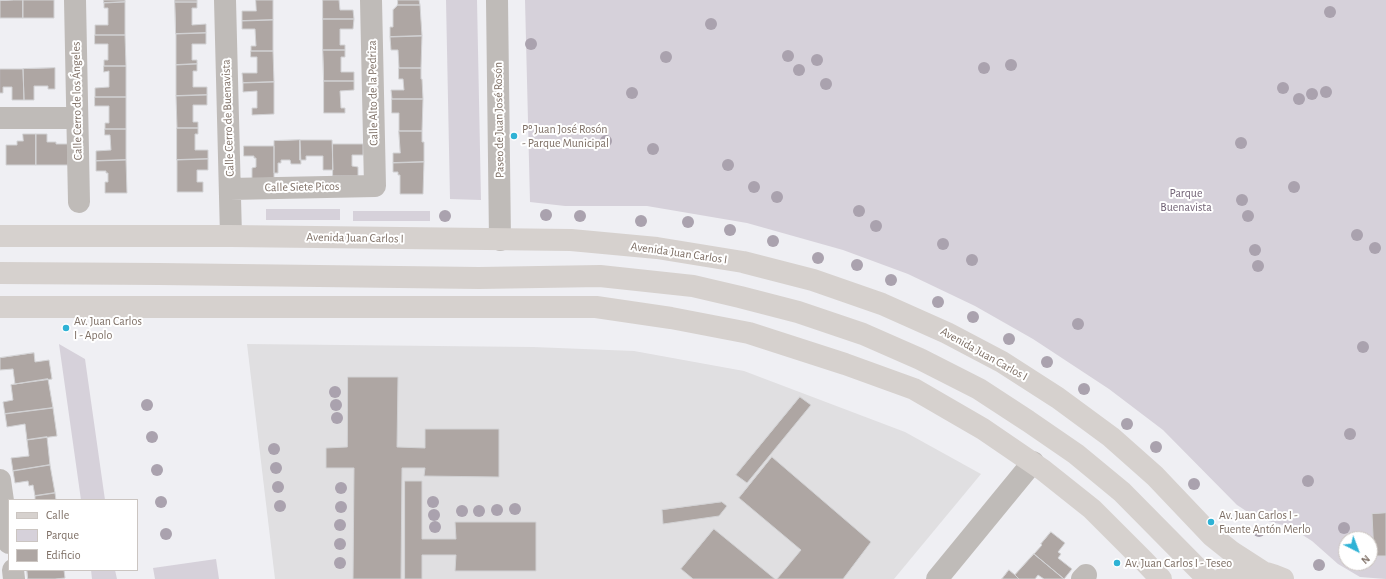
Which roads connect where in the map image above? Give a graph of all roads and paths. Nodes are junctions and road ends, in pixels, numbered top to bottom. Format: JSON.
{"nodes":[{"id":1,"x":75,"y":0,"type":"edge"},
{"id":2,"x":225,"y":0,"type":"edge"},
{"id":3,"x":371,"y":0,"type":"edge"},
{"id":4,"x":497,"y":0,"type":"edge"},
{"id":5,"x":0,"y":118,"type":"edge"},
{"id":6,"x":77,"y":118,"type":"junction"},
{"id":7,"x":375,"y":186,"type":"joint"},
{"id":8,"x":230,"y":189,"type":"junction"},
{"id":9,"x":79,"y":202,"type":"dead end"},
{"id":10,"x":0,"y":236,"type":"edge"},
{"id":11,"x":231,"y":236,"type":"junction"},
{"id":12,"x":500,"y":240,"type":"junction"},
{"id":13,"x":0,"y":273,"type":"edge"},
{"id":14,"x":0,"y":307,"type":"edge"},
{"id":15,"x":1032,"y":462,"type":"junction"},
{"id":16,"x":0,"y":480,"type":"edge"},
{"id":17,"x":8,"y":536,"type":"edge"},
{"id":18,"x":1263,"y":572,"type":"junction"},
{"id":19,"x":937,"y":579,"type":"edge"},
{"id":20,"x":1161,"y":579,"type":"edge"},
{"id":21,"x":1208,"y":579,"type":"edge"},
{"id":22,"x":1222,"y":579,"type":"edge"},
{"id":23,"x":1283,"y":579,"type":"edge"}],
"edges":[{"from":1,"to":6,"type":"street","name":"Calle Cerro de los Ángeles"},
{"from":2,"to":8,"type":"street","name":"Calle Cerro de Buenavista"},
{"from":3,"to":7,"type":"street","name":"Calle Alto de la Pedriza"},
{"from":4,"to":12,"type":"street","name":"Paseo de Juan José Rosón"},
{"from":5,"to":6,"type":"street"},
{"from":6,"to":9,"type":"street","name":"Calle Cerro de los Ángeles"},
{"from":7,"to":8,"type":"street","name":"Calle Siete Picos"},
{"from":8,"to":11,"type":"street","name":"Calle Cerro de Buenavista"},
{"from":10,"to":11,"type":"main road","name":"Avenida Juan Carlos I"},
{"from":11,"to":12,"type":"main road","name":"Avenida Juan Carlos I"},
{"from":12,"to":18,"type":"main road","name":"Avenida Juan Carlos I"},
{"from":13,"to":21,"type":"main road"},
{"from":14,"to":15,"type":"main road"},
{"from":15,"to":19,"type":"street"},
{"from":15,"to":20,"type":"main road"},
{"from":16,"to":17,"type":"street"},
{"from":18,"to":22,"type":"main road"},
{"from":18,"to":23,"type":"main road"}]}
